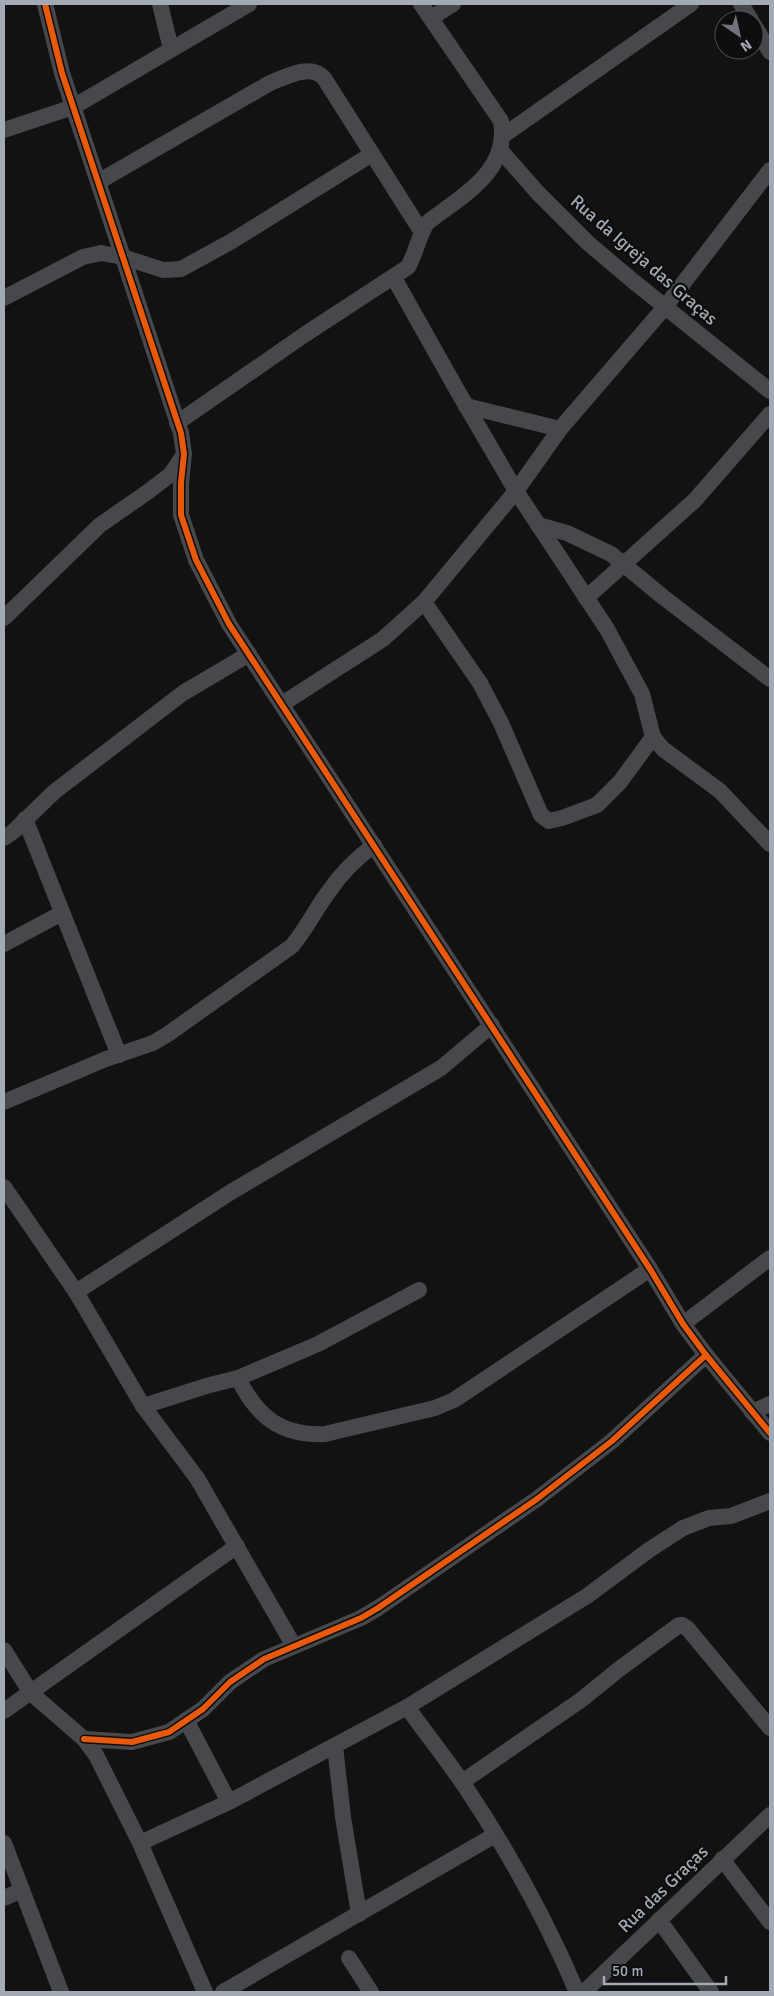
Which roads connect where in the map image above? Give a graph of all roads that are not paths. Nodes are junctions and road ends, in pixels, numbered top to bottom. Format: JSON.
{"nodes":[{"id":1,"x":45,"y":4,"type":"edge"},
{"id":2,"x":160,"y":4,"type":"edge"},
{"id":3,"x":248,"y":4,"type":"edge"},
{"id":4,"x":421,"y":4,"type":"edge"},
{"id":5,"x":453,"y":4,"type":"edge"},
{"id":6,"x":691,"y":4,"type":"edge"},
{"id":7,"x":431,"y":18,"type":"junction"},
{"id":8,"x":171,"y":49,"type":"junction"},
{"id":9,"x":74,"y":107,"type":"junction"},
{"id":10,"x":4,"y":130,"type":"edge"},
{"id":11,"x":502,"y":143,"type":"junction"},
{"id":12,"x":372,"y":154,"type":"junction"},
{"id":13,"x":770,"y":170,"type":"edge"},
{"id":14,"x":98,"y":182,"type":"junction"},
{"id":15,"x":421,"y":231,"type":"junction"},
{"id":16,"x":123,"y":257,"type":"junction"},
{"id":17,"x":394,"y":278,"type":"junction"},
{"id":18,"x":4,"y":298,"type":"edge"},
{"id":19,"x":665,"y":307,"type":"junction"},
{"id":20,"x":770,"y":391,"type":"edge"},
{"id":21,"x":466,"y":406,"type":"junction"},
{"id":22,"x":770,"y":414,"type":"edge"},
{"id":23,"x":177,"y":422,"type":"junction"},
{"id":24,"x":560,"y":429,"type":"junction"},
{"id":25,"x":184,"y":454,"type":"junction"},
{"id":26,"x":516,"y":490,"type":"junction"},
{"id":27,"x":538,"y":525,"type":"junction"},
{"id":28,"x":624,"y":564,"type":"junction"},
{"id":29,"x":586,"y":598,"type":"junction"},
{"id":30,"x":424,"y":602,"type":"junction"},
{"id":31,"x":5,"y":614,"type":"edge"},
{"id":32,"x":249,"y":654,"type":"junction"},
{"id":33,"x":770,"y":679,"type":"edge"},
{"id":34,"x":282,"y":704,"type":"junction"},
{"id":35,"x":653,"y":737,"type":"junction"},
{"id":36,"x":25,"y":819,"type":"junction"},
{"id":37,"x":4,"y":838,"type":"edge"},
{"id":38,"x":770,"y":844,"type":"edge"},
{"id":39,"x":374,"y":845,"type":"junction"},
{"id":40,"x":62,"y":913,"type":"junction"},
{"id":41,"x":4,"y":944,"type":"edge"},
{"id":42,"x":492,"y":1025,"type":"junction"},
{"id":43,"x":119,"y":1055,"type":"junction"},
{"id":44,"x":4,"y":1102,"type":"edge"},
{"id":45,"x":4,"y":1187,"type":"edge"},
{"id":46,"x":770,"y":1258,"type":"edge"},
{"id":47,"x":650,"y":1269,"type":"junction"},
{"id":48,"x":419,"y":1290,"type":"dead end"},
{"id":49,"x":76,"y":1292,"type":"junction"},
{"id":50,"x":683,"y":1324,"type":"junction"},
{"id":51,"x":706,"y":1355,"type":"junction"},
{"id":52,"x":238,"y":1378,"type":"junction"},
{"id":53,"x":770,"y":1404,"type":"edge"},
{"id":54,"x":143,"y":1406,"type":"junction"},
{"id":55,"x":752,"y":1412,"type":"junction"},
{"id":56,"x":770,"y":1433,"type":"edge"},
{"id":57,"x":770,"y":1501,"type":"edge"},
{"id":58,"x":237,"y":1546,"type":"junction"},
{"id":59,"x":294,"y":1646,"type":"junction"},
{"id":60,"x":4,"y":1650,"type":"edge"},
{"id":61,"x":32,"y":1693,"type":"junction"},
{"id":62,"x":407,"y":1707,"type":"junction"},
{"id":63,"x":4,"y":1711,"type":"edge"},
{"id":64,"x":186,"y":1720,"type":"junction"},
{"id":65,"x":770,"y":1728,"type":"edge"},
{"id":66,"x":84,"y":1738,"type":"junction"},
{"id":67,"x":335,"y":1746,"type":"junction"},
{"id":68,"x":462,"y":1782,"type":"junction"},
{"id":69,"x":229,"y":1802,"type":"junction"},
{"id":70,"x":770,"y":1815,"type":"edge"},
{"id":71,"x":495,"y":1835,"type":"junction"},
{"id":72,"x":4,"y":1843,"type":"edge"},
{"id":73,"x":140,"y":1843,"type":"junction"},
{"id":74,"x":722,"y":1859,"type":"junction"},
{"id":75,"x":22,"y":1890,"type":"junction"},
{"id":76,"x":4,"y":1898,"type":"edge"},
{"id":77,"x":359,"y":1914,"type":"junction"},
{"id":78,"x":659,"y":1920,"type":"junction"},
{"id":79,"x":770,"y":1922,"type":"edge"},
{"id":80,"x":349,"y":1958,"type":"dead end"},
{"id":81,"x":61,"y":1992,"type":"edge"},
{"id":82,"x":205,"y":1992,"type":"edge"},
{"id":83,"x":223,"y":1992,"type":"edge"},
{"id":84,"x":371,"y":1992,"type":"edge"},
{"id":85,"x":577,"y":1992,"type":"edge"},
{"id":86,"x":584,"y":1992,"type":"edge"},
{"id":87,"x":711,"y":1992,"type":"edge"}],
"edges":[{"from":1,"to":9,"type":"street"},
{"from":2,"to":8,"type":"street"},
{"from":3,"to":8,"type":"street"},
{"from":4,"to":7,"type":"street"},
{"from":5,"to":7,"type":"street"},
{"from":6,"to":11,"type":"street"},
{"from":7,"to":11,"type":"street"},
{"from":8,"to":9,"type":"street"},
{"from":9,"to":10,"type":"street"},
{"from":9,"to":14,"type":"street"},
{"from":11,"to":15,"type":"street"},
{"from":11,"to":19,"type":"street","name":"Rua da Igreja das Graças"},
{"from":12,"to":14,"type":"street"},
{"from":12,"to":15,"type":"street"},
{"from":12,"to":16,"type":"street"},
{"from":13,"to":19,"type":"street"},
{"from":14,"to":16,"type":"street"},
{"from":15,"to":17,"type":"street"},
{"from":16,"to":18,"type":"street"},
{"from":16,"to":23,"type":"street"},
{"from":17,"to":21,"type":"street"},
{"from":17,"to":23,"type":"street"},
{"from":19,"to":20,"type":"street","name":"Rua da Igreja das Graças"},
{"from":19,"to":24,"type":"street"},
{"from":21,"to":24,"type":"street"},
{"from":21,"to":26,"type":"street"},
{"from":22,"to":28,"type":"street"},
{"from":23,"to":25,"type":"street"},
{"from":24,"to":26,"type":"street"},
{"from":25,"to":31,"type":"street"},
{"from":25,"to":32,"type":"street"},
{"from":26,"to":27,"type":"street"},
{"from":26,"to":30,"type":"street"},
{"from":27,"to":28,"type":"street"},
{"from":27,"to":29,"type":"street"},
{"from":28,"to":29,"type":"street"},
{"from":28,"to":33,"type":"street"},
{"from":29,"to":35,"type":"street"},
{"from":30,"to":34,"type":"street"},
{"from":30,"to":35,"type":"street"},
{"from":32,"to":34,"type":"street"},
{"from":32,"to":36,"type":"street"},
{"from":34,"to":39,"type":"street"},
{"from":35,"to":38,"type":"street"},
{"from":36,"to":37,"type":"street"},
{"from":36,"to":40,"type":"street"},
{"from":39,"to":42,"type":"street"},
{"from":39,"to":43,"type":"street"},
{"from":40,"to":41,"type":"street"},
{"from":40,"to":43,"type":"street"},
{"from":42,"to":47,"type":"street"},
{"from":42,"to":49,"type":"street"},
{"from":43,"to":44,"type":"street"},
{"from":45,"to":49,"type":"street"},
{"from":46,"to":50,"type":"street"},
{"from":47,"to":50,"type":"street"},
{"from":47,"to":52,"type":"street"},
{"from":48,"to":52,"type":"street"},
{"from":49,"to":54,"type":"street"},
{"from":50,"to":51,"type":"street"},
{"from":51,"to":55,"type":"street"},
{"from":51,"to":59,"type":"street"},
{"from":52,"to":54,"type":"street"},
{"from":53,"to":55,"type":"street"},
{"from":54,"to":58,"type":"street"},
{"from":55,"to":56,"type":"street"},
{"from":57,"to":62,"type":"street"},
{"from":58,"to":59,"type":"street"},
{"from":58,"to":61,"type":"street"},
{"from":59,"to":64,"type":"street"},
{"from":60,"to":61,"type":"street"},
{"from":61,"to":63,"type":"street"},
{"from":61,"to":66,"type":"street"},
{"from":62,"to":67,"type":"street"},
{"from":62,"to":68,"type":"street"},
{"from":64,"to":66,"type":"street"},
{"from":64,"to":69,"type":"street"},
{"from":65,"to":68,"type":"street"},
{"from":66,"to":73,"type":"street"},
{"from":67,"to":69,"type":"street"},
{"from":67,"to":77,"type":"street"},
{"from":68,"to":71,"type":"street"},
{"from":69,"to":73,"type":"street"},
{"from":70,"to":74,"type":"street","name":"Rua das Graças"},
{"from":71,"to":77,"type":"street"},
{"from":71,"to":85,"type":"street"},
{"from":72,"to":75,"type":"street"},
{"from":73,"to":82,"type":"street"},
{"from":74,"to":78,"type":"street","name":"Rua das Graças"},
{"from":74,"to":79,"type":"street"},
{"from":75,"to":76,"type":"street"},
{"from":75,"to":81,"type":"street"},
{"from":77,"to":83,"type":"street"},
{"from":78,"to":86,"type":"street","name":"Rua das Graças"},
{"from":78,"to":87,"type":"street"},
{"from":80,"to":84,"type":"street"}]}
